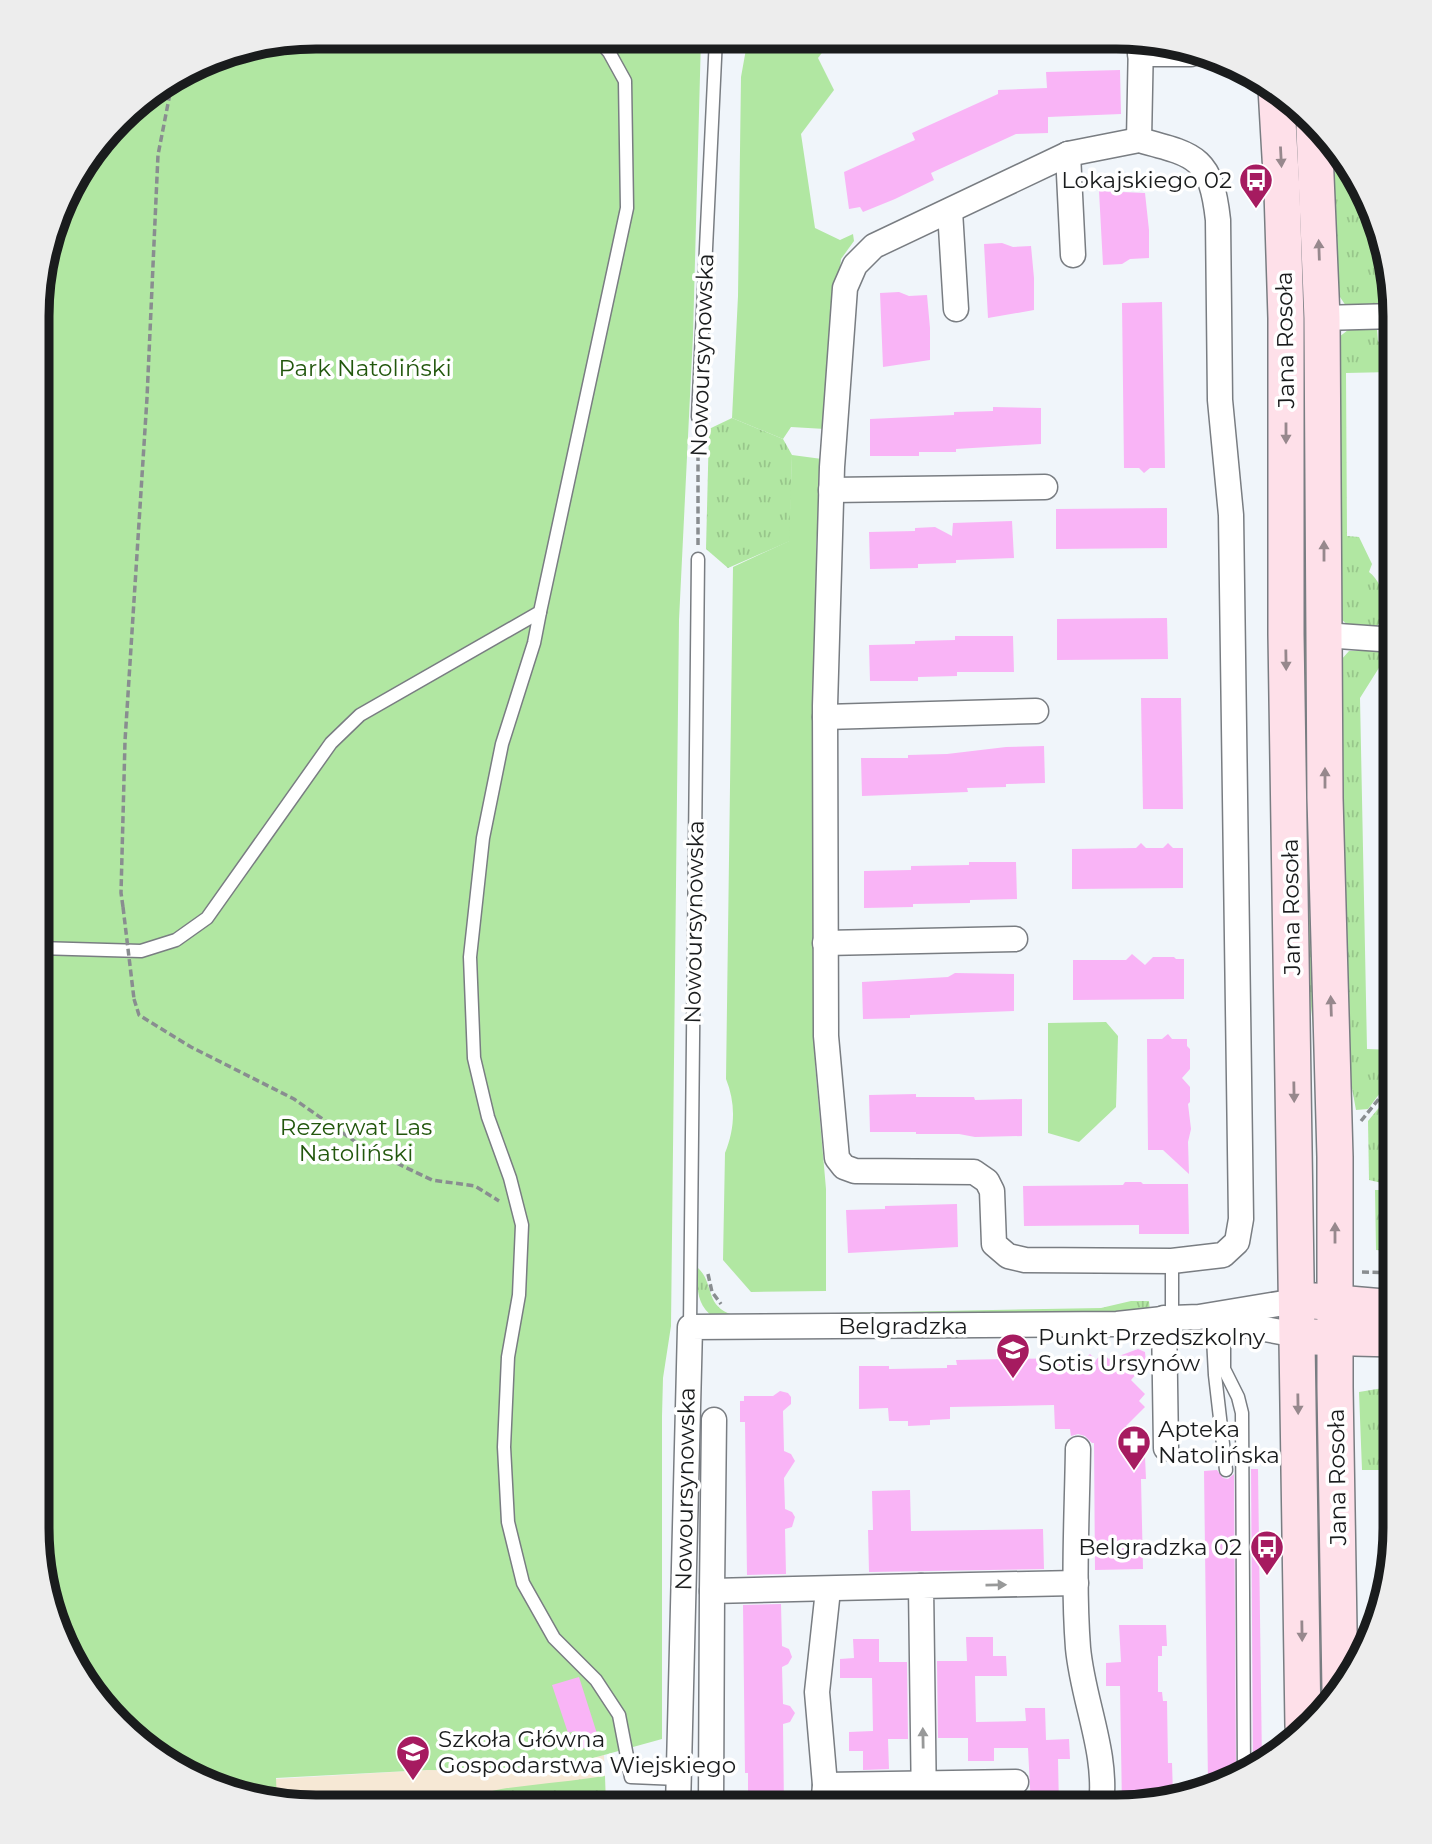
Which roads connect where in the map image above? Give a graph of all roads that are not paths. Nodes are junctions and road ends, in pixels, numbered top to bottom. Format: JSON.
{"nodes":[{"id":1,"x":606,"y":49,"type":"edge"},
{"id":2,"x":715,"y":49,"type":"edge"},
{"id":3,"x":1140,"y":50,"type":"edge"},
{"id":4,"x":1277,"y":103,"type":"edge"},
{"id":5,"x":1314,"y":137,"type":"edge"},
{"id":6,"x":1139,"y":140,"type":"junction"},
{"id":7,"x":1068,"y":154,"type":"junction"},
{"id":8,"x":950,"y":211,"type":"junction"},
{"id":9,"x":1073,"y":255,"type":"dead end"},
{"id":10,"x":956,"y":309,"type":"dead end"},
{"id":11,"x":1383,"y":316,"type":"edge"},
{"id":12,"x":1322,"y":318,"type":"junction"},
{"id":13,"x":698,"y":417,"type":"road end"},
{"id":14,"x":1045,"y":487,"type":"dead end"},
{"id":15,"x":831,"y":491,"type":"junction"},
{"id":16,"x":698,"y":559,"type":"road end"},
{"id":17,"x":540,"y":612,"type":"junction"},
{"id":18,"x":1324,"y":635,"type":"junction"},
{"id":19,"x":1383,"y":639,"type":"edge"},
{"id":20,"x":1036,"y":711,"type":"dead end"},
{"id":21,"x":825,"y":717,"type":"junction"},
{"id":22,"x":1015,"y":939,"type":"dead end"},
{"id":23,"x":825,"y":943,"type":"junction"},
{"id":24,"x":49,"y":948,"type":"edge"},
{"id":25,"x":1172,"y":1261,"type":"junction"},
{"id":26,"x":1343,"y":1287,"type":"junction"},
{"id":27,"x":1296,"y":1301,"type":"junction"},
{"id":28,"x":1383,"y":1303,"type":"edge"},
{"id":29,"x":1168,"y":1318,"type":"junction"},
{"id":30,"x":1212,"y":1319,"type":"junction"},
{"id":31,"x":690,"y":1327,"type":"junction"},
{"id":32,"x":1297,"y":1335,"type":"junction"},
{"id":33,"x":1336,"y":1338,"type":"junction"},
{"id":34,"x":1383,"y":1351,"type":"edge"},
{"id":35,"x":1234,"y":1390,"type":"junction"},
{"id":36,"x":1217,"y":1392,"type":"junction"},
{"id":37,"x":714,"y":1420,"type":"dead end"},
{"id":38,"x":1166,"y":1448,"type":"dead end"},
{"id":39,"x":1078,"y":1449,"type":"dead end"},
{"id":40,"x":1226,"y":1470,"type":"dead end"},
{"id":41,"x":1076,"y":1583,"type":"junction"},
{"id":42,"x":921,"y":1586,"type":"junction"},
{"id":43,"x":828,"y":1590,"type":"junction"},
{"id":44,"x":712,"y":1591,"type":"junction"},
{"id":45,"x":1343,"y":1668,"type":"edge"},
{"id":46,"x":1303,"y":1719,"type":"edge"},
{"id":47,"x":1244,"y":1762,"type":"edge"},
{"id":48,"x":678,"y":1779,"type":"junction"},
{"id":49,"x":1016,"y":1782,"type":"dead end"},
{"id":50,"x":678,"y":1795,"type":"edge"},
{"id":51,"x":712,"y":1795,"type":"edge"},
{"id":52,"x":824,"y":1795,"type":"edge"},
{"id":53,"x":924,"y":1795,"type":"edge"},
{"id":54,"x":931,"y":1795,"type":"edge"},
{"id":55,"x":1101,"y":1795,"type":"edge"}],
"edges":[{"from":1,"to":17,"type":"lane"},
{"from":2,"to":13,"type":"lane","name":"Nowoursynowska"},
{"from":3,"to":6,"type":"street"},
{"from":4,"to":27,"type":"street","name":"Jana Rosoła","one_way":true},
{"from":12,"to":5,"type":"street","name":"Jana Rosoła","one_way":true},
{"from":6,"to":7,"type":"street"},
{"from":6,"to":25,"type":"street"},
{"from":7,"to":8,"type":"street"},
{"from":7,"to":9,"type":"street"},
{"from":8,"to":10,"type":"street"},
{"from":8,"to":15,"type":"street"},
{"from":11,"to":12,"type":"street"},
{"from":18,"to":12,"type":"street","name":"Jana Rosoła","one_way":true},
{"from":14,"to":15,"type":"street"},
{"from":15,"to":21,"type":"street"},
{"from":16,"to":31,"type":"lane","name":"Nowoursynowska"},
{"from":17,"to":24,"type":"lane"},
{"from":17,"to":48,"type":"lane"},
{"from":18,"to":19,"type":"street"},
{"from":26,"to":18,"type":"street","name":"Jana Rosoła","one_way":true},
{"from":20,"to":21,"type":"street"},
{"from":21,"to":23,"type":"street"},
{"from":22,"to":23,"type":"street"},
{"from":23,"to":25,"type":"street"},
{"from":25,"to":29,"type":"lane"},
{"from":26,"to":27,"type":"street","name":"Belgradzka"},
{"from":26,"to":28,"type":"street","name":"Belgradzka"},
{"from":26,"to":33,"type":"street","name":"Jana Rosoła"},
{"from":27,"to":30,"type":"street","name":"Belgradzka"},
{"from":27,"to":32,"type":"street","name":"Jana Rosoła"},
{"from":29,"to":30,"type":"street","name":"Belgradzka"},
{"from":29,"to":31,"type":"street","name":"Belgradzka"},
{"from":29,"to":38,"type":"street"},
{"from":30,"to":32,"type":"street","name":"Belgradzka"},
{"from":30,"to":35,"type":"lane"},
{"from":30,"to":36,"type":"lane"},
{"from":31,"to":48,"type":"street","name":"Nowoursynowska"},
{"from":32,"to":33,"type":"street","name":"Belgradzka"},
{"from":32,"to":46,"type":"street","name":"Jana Rosoła","one_way":true},
{"from":33,"to":34,"type":"street","name":"Belgradzka"},
{"from":33,"to":45,"type":"street","name":"Jana Rosoła"},
{"from":35,"to":36,"type":"lane"},
{"from":35,"to":47,"type":"lane"},
{"from":36,"to":40,"type":"lane"},
{"from":37,"to":44,"type":"street"},
{"from":39,"to":41,"type":"street"},
{"from":42,"to":41,"type":"street","one_way":true},
{"from":41,"to":55,"type":"street"},
{"from":42,"to":43,"type":"street"},
{"from":53,"to":42,"type":"street","one_way":true},
{"from":43,"to":44,"type":"street"},
{"from":43,"to":52,"type":"street"},
{"from":44,"to":51,"type":"street"},
{"from":48,"to":50,"type":"street","name":"Nowoursynowska"},
{"from":49,"to":54,"type":"street"}]}
